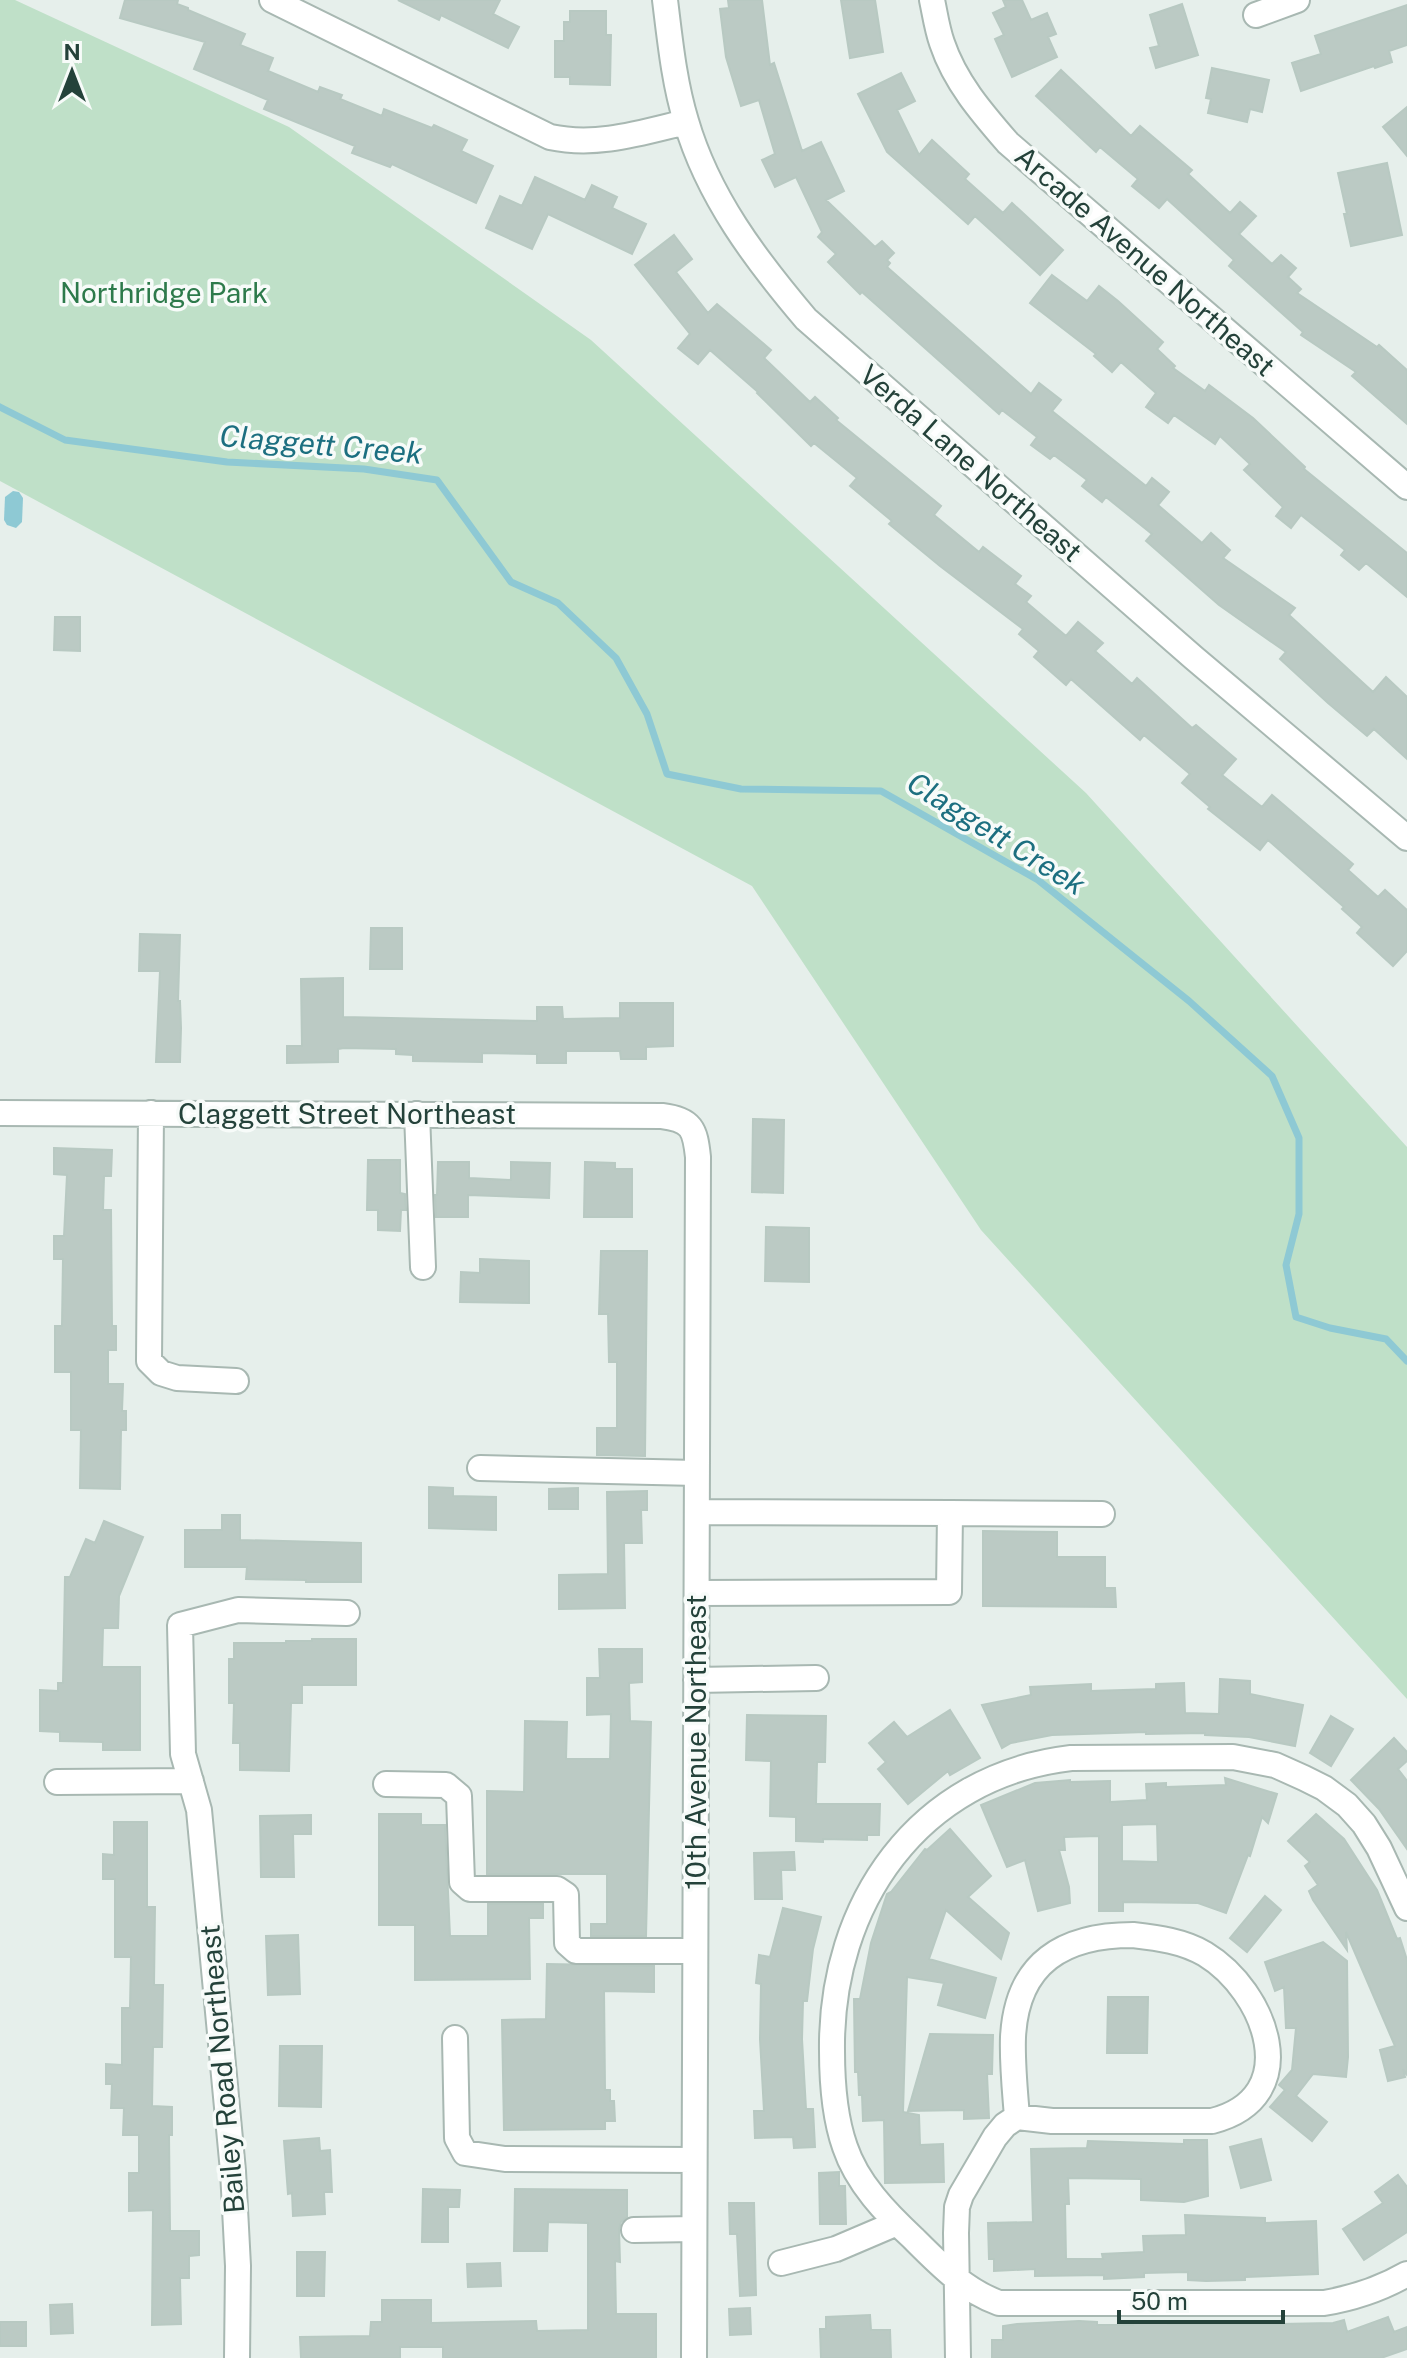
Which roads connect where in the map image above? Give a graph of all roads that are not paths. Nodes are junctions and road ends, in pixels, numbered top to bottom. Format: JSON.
{"nodes":[{"id":1,"x":272,"y":0,"type":"edge"},
{"id":2,"x":665,"y":0,"type":"edge"},
{"id":3,"x":932,"y":0,"type":"edge"},
{"id":4,"x":1297,"y":0,"type":"edge"},
{"id":5,"x":1256,"y":15,"type":"dead end"},
{"id":6,"x":686,"y":122,"type":"junction"},
{"id":7,"x":1407,"y":487,"type":"edge"},
{"id":8,"x":1407,"y":838,"type":"edge"},
{"id":9,"x":0,"y":1113,"type":"edge"},
{"id":10,"x":151,"y":1113,"type":"junction"},
{"id":11,"x":417,"y":1114,"type":"junction"},
{"id":12,"x":691,"y":1126,"type":"joint"},
{"id":13,"x":423,"y":1267,"type":"dead end"},
{"id":14,"x":236,"y":1381,"type":"dead end"},
{"id":15,"x":480,"y":1468,"type":"dead end"},
{"id":16,"x":697,"y":1473,"type":"junction"},
{"id":17,"x":697,"y":1512,"type":"junction"},
{"id":18,"x":950,"y":1513,"type":"junction"},
{"id":19,"x":1102,"y":1514,"type":"dead end"},
{"id":20,"x":697,"y":1593,"type":"junction"},
{"id":21,"x":347,"y":1613,"type":"dead end"},
{"id":22,"x":816,"y":1678,"type":"dead end"},
{"id":23,"x":696,"y":1680,"type":"junction"},
{"id":24,"x":191,"y":1781,"type":"junction"},
{"id":25,"x":57,"y":1782,"type":"dead end"},
{"id":26,"x":386,"y":1784,"type":"dead end"},
{"id":27,"x":1407,"y":1908,"type":"edge"},
{"id":28,"x":695,"y":1951,"type":"junction"},
{"id":29,"x":455,"y":2038,"type":"dead end"},
{"id":30,"x":1017,"y":2117,"type":"junction"},
{"id":31,"x":694,"y":2160,"type":"junction"},
{"id":32,"x":897,"y":2223,"type":"junction"},
{"id":33,"x":694,"y":2229,"type":"junction"},
{"id":34,"x":634,"y":2230,"type":"dead end"},
{"id":35,"x":781,"y":2263,"type":"dead end"},
{"id":36,"x":1407,"y":2274,"type":"edge"},
{"id":37,"x":956,"y":2278,"type":"junction"},
{"id":38,"x":237,"y":2358,"type":"edge"},
{"id":39,"x":694,"y":2358,"type":"edge"},
{"id":40,"x":958,"y":2358,"type":"edge"}],
"edges":[{"from":1,"to":6,"type":"street"},
{"from":2,"to":6,"type":"street","name":"Verda Lane Northeast"},
{"from":3,"to":7,"type":"street","name":"Arcade Avenue Northeast"},
{"from":4,"to":5,"type":"street"},
{"from":6,"to":8,"type":"street","name":"Verda Lane Northeast"},
{"from":9,"to":10,"type":"street","name":"Claggett Street Northeast"},
{"from":10,"to":11,"type":"street","name":"Claggett Street Northeast"},
{"from":10,"to":14,"type":"street"},
{"from":11,"to":12,"type":"street","name":"Claggett Street Northeast"},
{"from":11,"to":13,"type":"street"},
{"from":12,"to":16,"type":"street","name":"10th Avenue Northeast"},
{"from":15,"to":16,"type":"street"},
{"from":16,"to":17,"type":"street","name":"10th Avenue Northeast"},
{"from":17,"to":18,"type":"street"},
{"from":17,"to":20,"type":"street","name":"10th Avenue Northeast"},
{"from":18,"to":19,"type":"street"},
{"from":18,"to":20,"type":"street"},
{"from":20,"to":23,"type":"street","name":"10th Avenue Northeast"},
{"from":21,"to":24,"type":"street","name":"Bailey Road Northeast"},
{"from":22,"to":23,"type":"street"},
{"from":23,"to":28,"type":"street","name":"10th Avenue Northeast"},
{"from":24,"to":25,"type":"street"},
{"from":24,"to":38,"type":"street","name":"Bailey Road Northeast"},
{"from":26,"to":28,"type":"street"},
{"from":27,"to":32,"type":"street"},
{"from":28,"to":31,"type":"street","name":"10th Avenue Northeast"},
{"from":29,"to":31,"type":"street"},
{"from":30,"to":30,"type":"street"},
{"from":30,"to":37,"type":"street"},
{"from":31,"to":33,"type":"street","name":"10th Avenue Northeast"},
{"from":32,"to":35,"type":"street"},
{"from":32,"to":37,"type":"street"},
{"from":33,"to":34,"type":"street"},
{"from":33,"to":39,"type":"street","name":"10th Avenue Northeast"},
{"from":36,"to":37,"type":"street"},
{"from":37,"to":40,"type":"street"}]}
